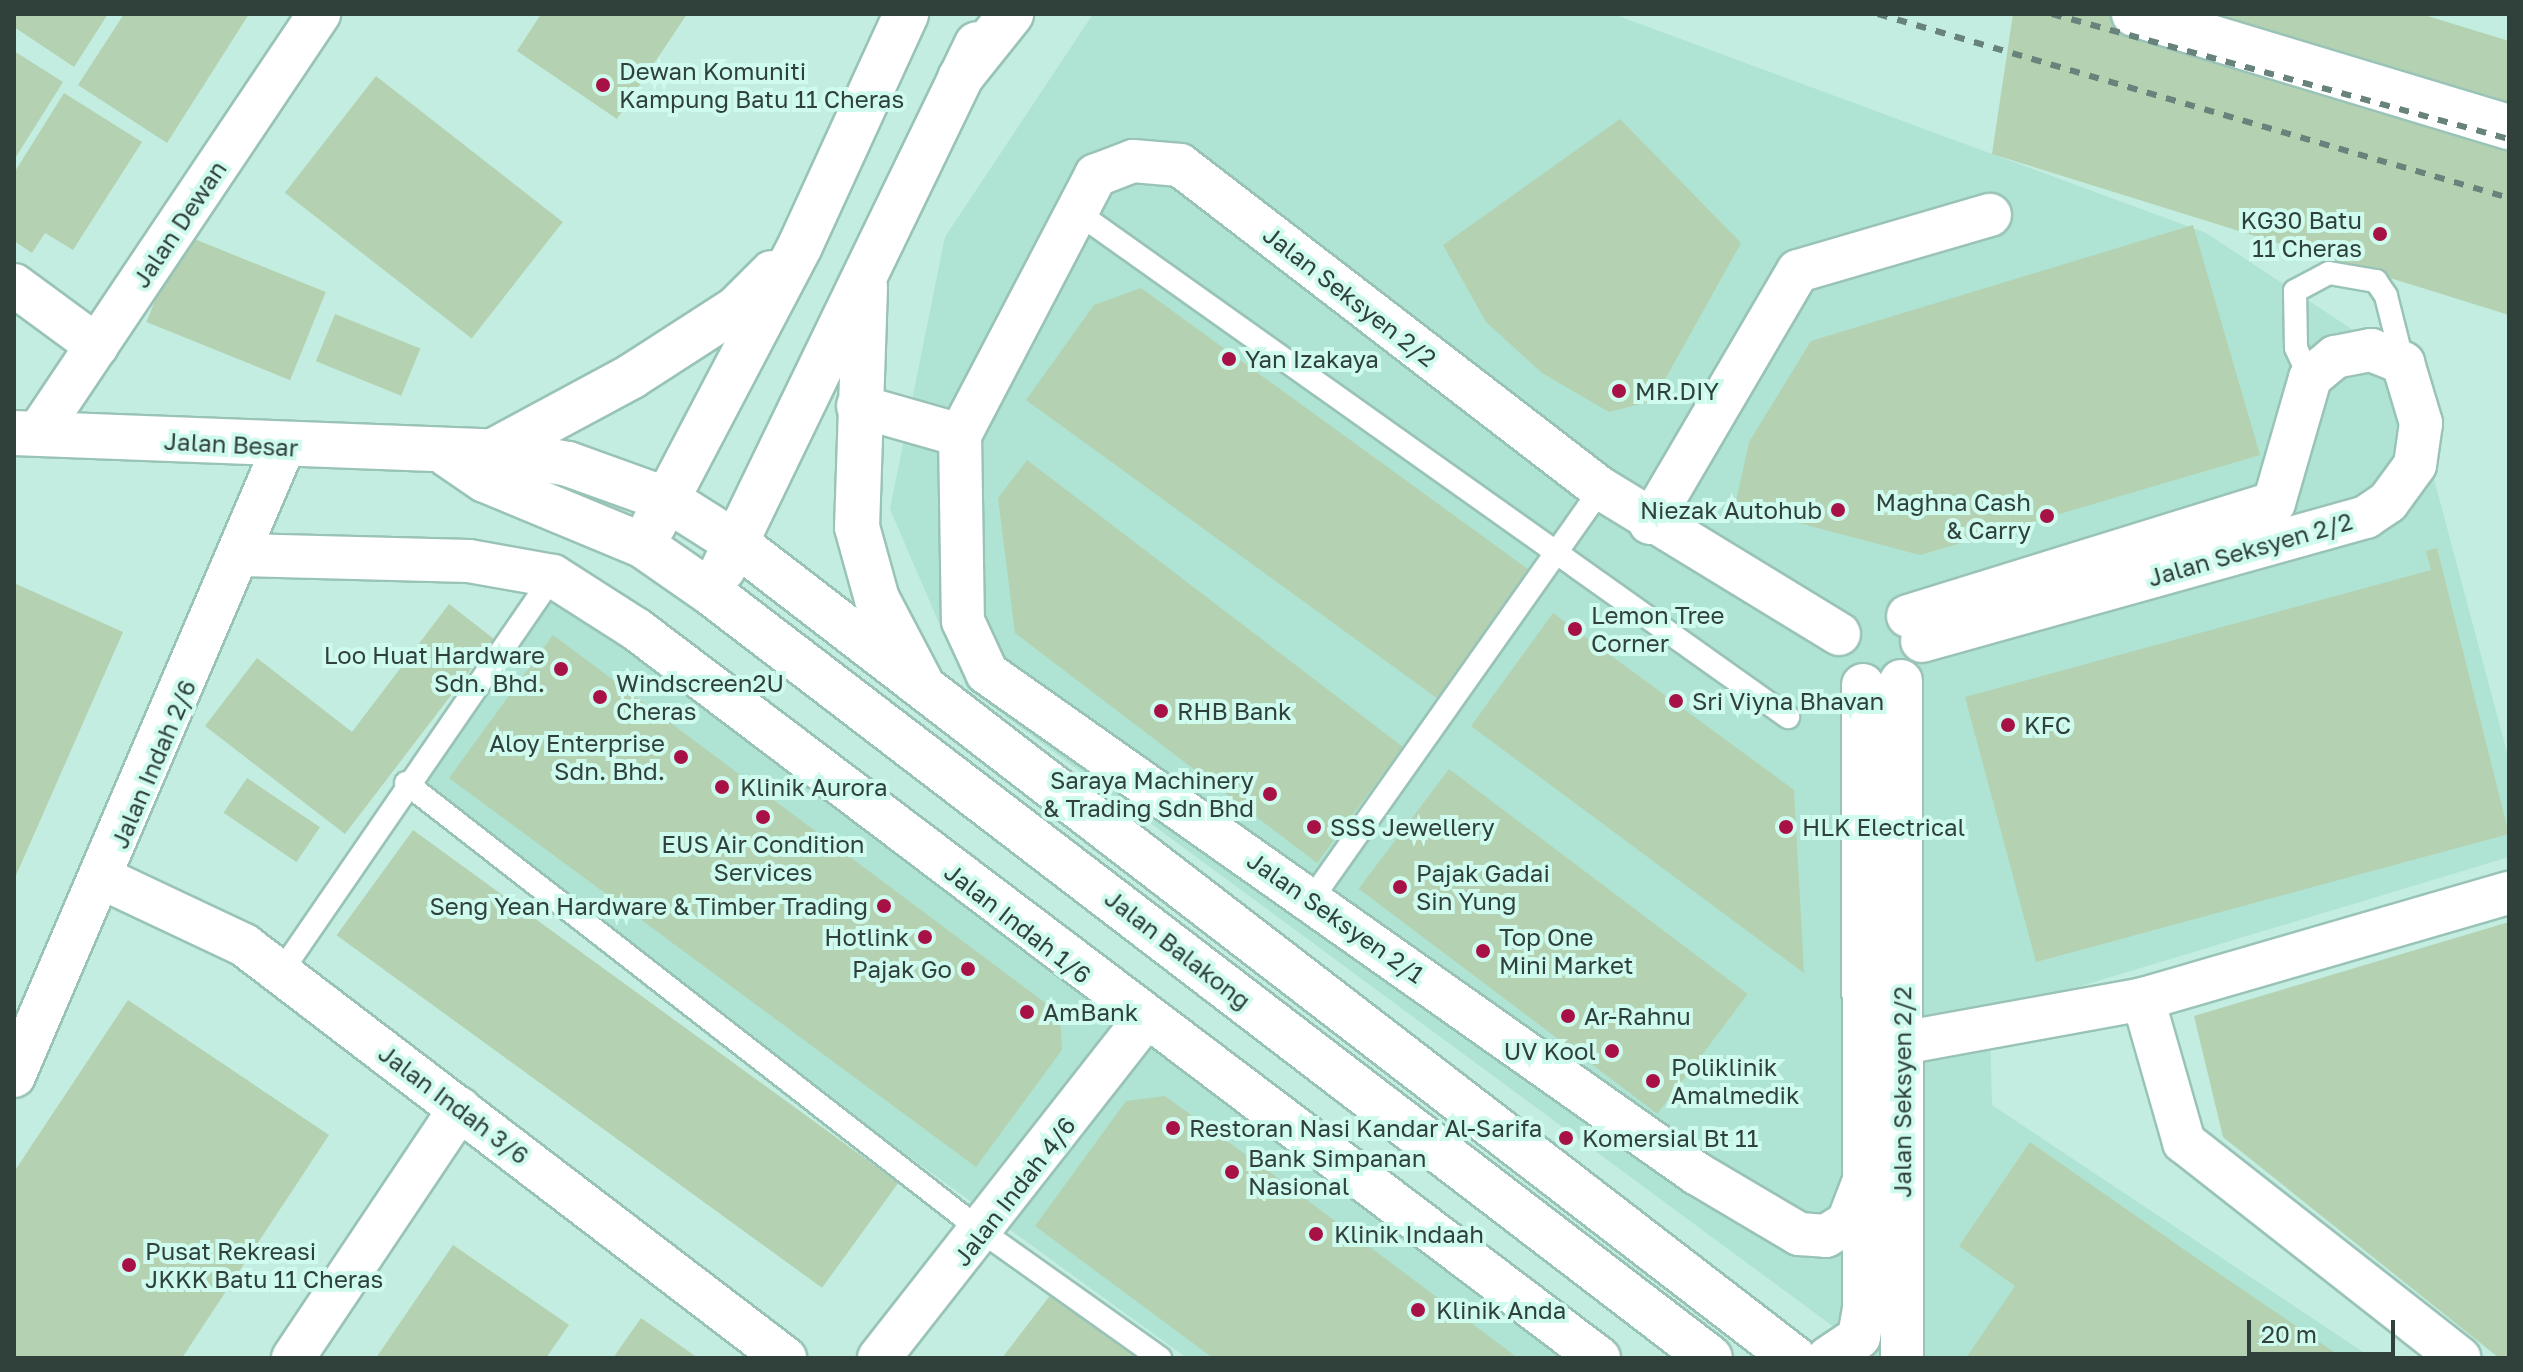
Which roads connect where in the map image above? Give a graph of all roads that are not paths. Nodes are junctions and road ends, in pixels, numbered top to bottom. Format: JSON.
{"nodes":[{"id":1,"x":906,"y":14,"type":"edge"},
{"id":2,"x":992,"y":14,"type":"edge"},
{"id":3,"x":1011,"y":14,"type":"edge"},
{"id":4,"x":2134,"y":14,"type":"edge"},
{"id":5,"x":309,"y":18,"type":"edge"},
{"id":6,"x":960,"y":78,"type":"junction"},
{"id":7,"x":2509,"y":127,"type":"edge"},
{"id":8,"x":1074,"y":210,"type":"junction"},
{"id":9,"x":1990,"y":215,"type":"dead end"},
{"id":10,"x":800,"y":246,"type":"junction"},
{"id":11,"x":867,"y":261,"type":"junction"},
{"id":12,"x":14,"y":285,"type":"edge"},
{"id":13,"x":97,"y":346,"type":"junction"},
{"id":14,"x":2403,"y":363,"type":"junction"},
{"id":15,"x":2310,"y":378,"type":"junction"},
{"id":16,"x":858,"y":406,"type":"junction"},
{"id":17,"x":26,"y":433,"type":"edge"},
{"id":18,"x":960,"y":435,"type":"junction"},
{"id":19,"x":283,"y":448,"type":"junction"},
{"id":20,"x":493,"y":451,"type":"junction"},
{"id":21,"x":447,"y":454,"type":"junction"},
{"id":22,"x":1601,"y":489,"type":"junction"},
{"id":23,"x":668,"y":500,"type":"junction"},
{"id":24,"x":1650,"y":523,"type":"junction"},
{"id":25,"x":736,"y":543,"type":"junction"},
{"id":26,"x":642,"y":545,"type":"junction"},
{"id":27,"x":1556,"y":552,"type":"junction"},
{"id":28,"x":242,"y":555,"type":"junction"},
{"id":29,"x":553,"y":576,"type":"junction"},
{"id":30,"x":711,"y":593,"type":"junction"},
{"id":31,"x":1915,"y":628,"type":"junction"},
{"id":32,"x":1839,"y":634,"type":"junction"},
{"id":33,"x":1882,"y":683,"type":"junction"},
{"id":34,"x":927,"y":695,"type":"junction"},
{"id":35,"x":1788,"y":717,"type":"dead end"},
{"id":36,"x":406,"y":783,"type":"junction"},
{"id":37,"x":104,"y":879,"type":"junction"},
{"id":38,"x":2509,"y":893,"type":"edge"},
{"id":39,"x":1311,"y":900,"type":"junction"},
{"id":40,"x":281,"y":972,"type":"junction"},
{"id":41,"x":2143,"y":999,"type":"junction"},
{"id":42,"x":1144,"y":1020,"type":"junction"},
{"id":43,"x":1902,"y":1043,"type":"junction"},
{"id":44,"x":14,"y":1076,"type":"edge"},
{"id":45,"x":460,"y":1109,"type":"junction"},
{"id":46,"x":1868,"y":1170,"type":"junction"},
{"id":47,"x":984,"y":1233,"type":"junction"},
{"id":48,"x":1804,"y":1357,"type":"edge"},
{"id":49,"x":293,"y":1358,"type":"edge"},
{"id":50,"x":785,"y":1358,"type":"edge"},
{"id":51,"x":879,"y":1358,"type":"edge"},
{"id":52,"x":1160,"y":1358,"type":"edge"},
{"id":53,"x":1599,"y":1358,"type":"edge"},
{"id":54,"x":1710,"y":1358,"type":"edge"},
{"id":55,"x":1902,"y":1358,"type":"edge"},
{"id":56,"x":2459,"y":1358,"type":"edge"}],
"edges":[{"from":1,"to":10,"type":"main road"},
{"from":2,"to":6,"type":"main road"},
{"from":3,"to":6,"type":"main road"},
{"from":4,"to":7,"type":"main road"},
{"from":5,"to":13,"type":"street","name":"Jalan Dewan"},
{"from":6,"to":11,"type":"main road"},
{"from":8,"to":18,"type":"street","name":"Jalan Seksyen 2/2"},
{"from":8,"to":22,"type":"street","name":"Jalan Seksyen 2/2"},
{"from":8,"to":27,"type":"lane"},
{"from":9,"to":24,"type":"street"},
{"from":10,"to":20,"type":"main road"},
{"from":10,"to":23,"type":"main road"},
{"from":11,"to":16,"type":"main road"},
{"from":11,"to":25,"type":"main road"},
{"from":12,"to":13,"type":"street"},
{"from":13,"to":17,"type":"street","name":"Jalan Dewan"},
{"from":14,"to":15,"type":"street"},
{"from":14,"to":15,"type":"lane"},
{"from":14,"to":31,"type":"street","name":"Jalan Seksyen 2/2"},
{"from":15,"to":31,"type":"street","name":"Jalan Seksyen 2/2"},
{"from":16,"to":18,"type":"street"},
{"from":16,"to":34,"type":"main road"},
{"from":17,"to":19,"type":"main road","name":"Jalan Besar"},
{"from":18,"to":39,"type":"street","name":"Jalan Seksyen 2/1"},
{"from":19,"to":21,"type":"main road","name":"Jalan Besar"},
{"from":19,"to":28,"type":"street","name":"Jalan Indah 2/6"},
{"from":20,"to":21,"type":"main road","name":"Jalan Besar"},
{"from":20,"to":23,"type":"main road","name":"Jalan Besar"},
{"from":21,"to":26,"type":"main road"},
{"from":22,"to":24,"type":"street","name":"Jalan Seksyen 2/2"},
{"from":22,"to":27,"type":"lane"},
{"from":23,"to":25,"type":"main road"},
{"from":23,"to":26,"type":"main road"},
{"from":24,"to":32,"type":"street","name":"Jalan Seksyen 2/2"},
{"from":25,"to":30,"type":"main road"},
{"from":25,"to":34,"type":"main road","name":"Jalan Balakong"},
{"from":26,"to":30,"type":"main road","name":"Jalan Balakong"},
{"from":27,"to":35,"type":"lane"},
{"from":27,"to":39,"type":"lane"},
{"from":28,"to":29,"type":"street"},
{"from":28,"to":37,"type":"street","name":"Jalan Indah 2/6"},
{"from":29,"to":36,"type":"lane"},
{"from":29,"to":42,"type":"street","name":"Jalan Indah 1/6"},
{"from":30,"to":54,"type":"main road","name":"Jalan Balakong"},
{"from":31,"to":32,"type":"street"},
{"from":31,"to":33,"type":"street"},
{"from":32,"to":33,"type":"street"},
{"from":33,"to":43,"type":"street","name":"Jalan Seksyen 2/2"},
{"from":33,"to":46,"type":"street"},
{"from":34,"to":48,"type":"main road","name":"Jalan Balakong"},
{"from":36,"to":40,"type":"lane"},
{"from":36,"to":47,"type":"lane"},
{"from":37,"to":40,"type":"street","name":"Jalan Indah 3/6"},
{"from":37,"to":44,"type":"street","name":"Jalan Indah 2/6"},
{"from":38,"to":41,"type":"street"},
{"from":39,"to":46,"type":"street","name":"Jalan Seksyen 2/1"},
{"from":40,"to":45,"type":"street","name":"Jalan Indah 3/6"},
{"from":41,"to":43,"type":"street"},
{"from":41,"to":56,"type":"street"},
{"from":42,"to":47,"type":"street","name":"Jalan Indah 4/6"},
{"from":42,"to":53,"type":"street","name":"Jalan Indah 1/6"},
{"from":43,"to":55,"type":"street","name":"Jalan Seksyen 2/2"},
{"from":45,"to":49,"type":"street"},
{"from":45,"to":50,"type":"street","name":"Jalan Indah 3/6"},
{"from":46,"to":48,"type":"street"},
{"from":47,"to":51,"type":"street","name":"Jalan Indah 4/6"},
{"from":47,"to":52,"type":"lane"}]}
